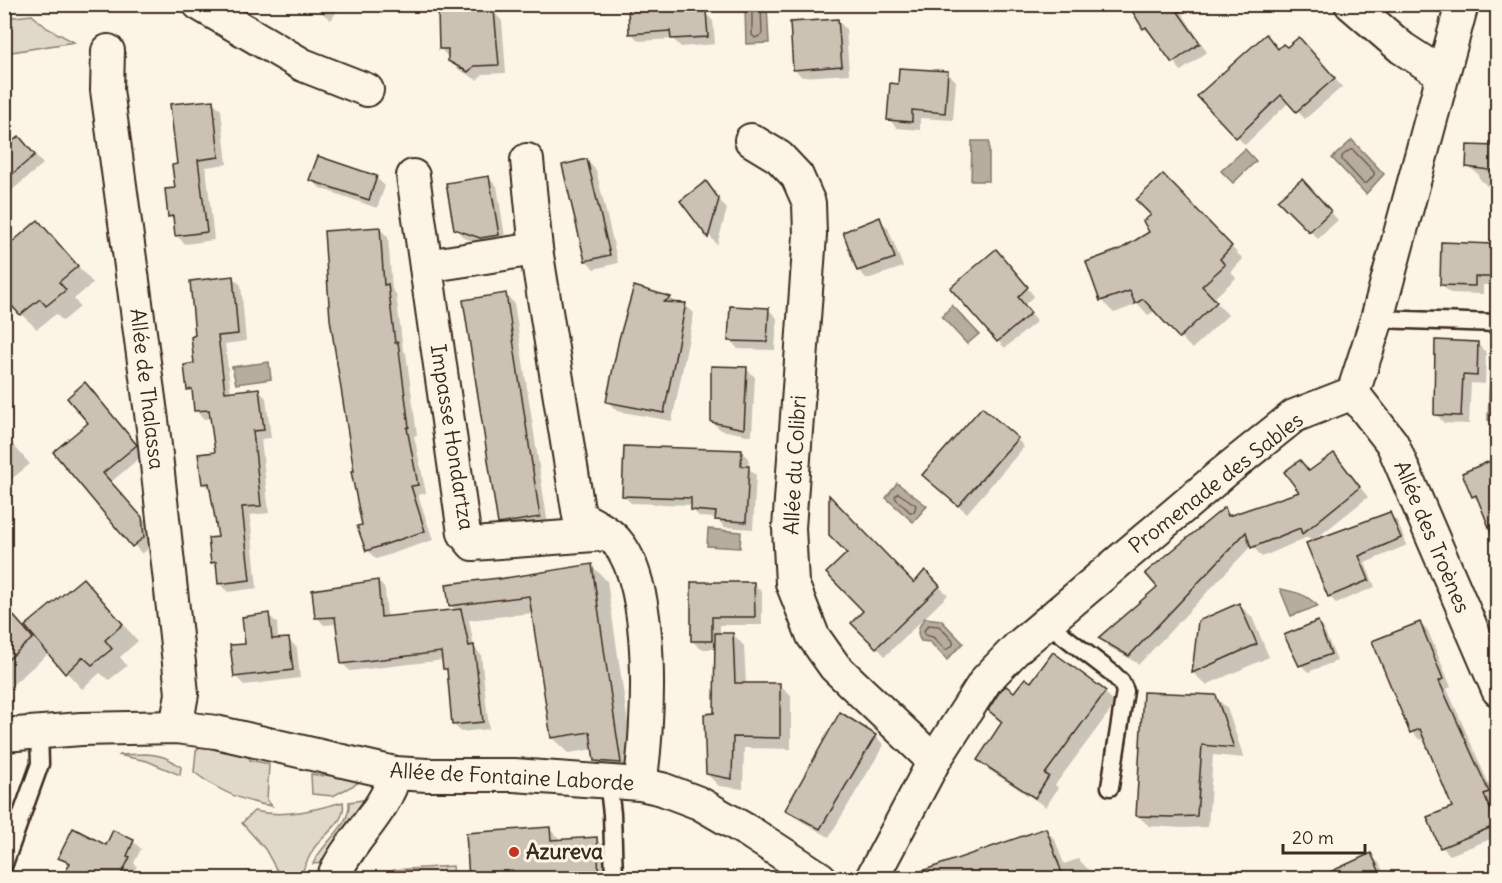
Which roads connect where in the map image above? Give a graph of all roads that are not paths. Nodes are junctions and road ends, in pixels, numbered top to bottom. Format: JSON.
{"nodes":[{"id":1,"x":199,"y":4,"type":"edge"},
{"id":2,"x":1351,"y":4,"type":"edge"},
{"id":3,"x":1462,"y":4,"type":"edge"},
{"id":4,"x":108,"y":51,"type":"dead end"},
{"id":5,"x":1442,"y":74,"type":"junction"},
{"id":6,"x":367,"y":90,"type":"dead end"},
{"id":7,"x":752,"y":140,"type":"dead end"},
{"id":8,"x":527,"y":160,"type":"dead end"},
{"id":9,"x":413,"y":176,"type":"dead end"},
{"id":10,"x":536,"y":249,"type":"junction"},
{"id":11,"x":426,"y":266,"type":"junction"},
{"id":12,"x":1377,"y":319,"type":"junction"},
{"id":13,"x":1497,"y":323,"type":"edge"},
{"id":14,"x":1353,"y":393,"type":"junction"},
{"id":15,"x":607,"y":534,"type":"junction"},
{"id":16,"x":1047,"y":622,"type":"junction"},
{"id":17,"x":1497,"y":690,"type":"edge"},
{"id":18,"x":176,"y":727,"type":"junction"},
{"id":19,"x":39,"y":732,"type":"junction"},
{"id":20,"x":4,"y":735,"type":"edge"},
{"id":21,"x":934,"y":761,"type":"junction"},
{"id":22,"x":395,"y":773,"type":"junction"},
{"id":23,"x":608,"y":780,"type":"junction"},
{"id":24,"x":640,"y":784,"type":"junction"},
{"id":25,"x":1110,"y":787,"type":"dead end"},
{"id":26,"x":4,"y":864,"type":"edge"},
{"id":27,"x":333,"y":879,"type":"edge"},
{"id":28,"x":614,"y":879,"type":"edge"},
{"id":29,"x":820,"y":879,"type":"edge"},
{"id":30,"x":872,"y":879,"type":"edge"}],
"edges":[{"from":1,"to":6,"type":"street"},
{"from":2,"to":5,"type":"street"},
{"from":3,"to":5,"type":"street"},
{"from":4,"to":18,"type":"street","name":"Allée de Thalassa"},
{"from":5,"to":12,"type":"street"},
{"from":7,"to":21,"type":"street","name":"Allée du Colibri"},
{"from":8,"to":10,"type":"street"},
{"from":9,"to":11,"type":"street","name":"Impasse Hondartza"},
{"from":10,"to":11,"type":"street"},
{"from":10,"to":15,"type":"street"},
{"from":11,"to":15,"type":"street","name":"Impasse Hondartza"},
{"from":12,"to":13,"type":"lane"},
{"from":12,"to":14,"type":"street"},
{"from":14,"to":16,"type":"street","name":"Promenade des Sables"},
{"from":14,"to":17,"type":"street","name":"Allée des Troènes"},
{"from":15,"to":24,"type":"street"},
{"from":16,"to":21,"type":"street","name":"Promenade des Sables"},
{"from":16,"to":25,"type":"lane"},
{"from":18,"to":19,"type":"street","name":"Allée de Fontaine Laborde"},
{"from":18,"to":22,"type":"street","name":"Allée de Fontaine Laborde"},
{"from":19,"to":20,"type":"street","name":"Allée de Fontaine Laborde"},
{"from":19,"to":26,"type":"lane"},
{"from":21,"to":30,"type":"street","name":"Promenade des Sables"},
{"from":22,"to":23,"type":"street","name":"Allée de Fontaine Laborde"},
{"from":22,"to":27,"type":"street"},
{"from":23,"to":24,"type":"street","name":"Allée de Fontaine Laborde"},
{"from":23,"to":28,"type":"lane"},
{"from":24,"to":29,"type":"street","name":"Allée de Fontaine Laborde"}]}
